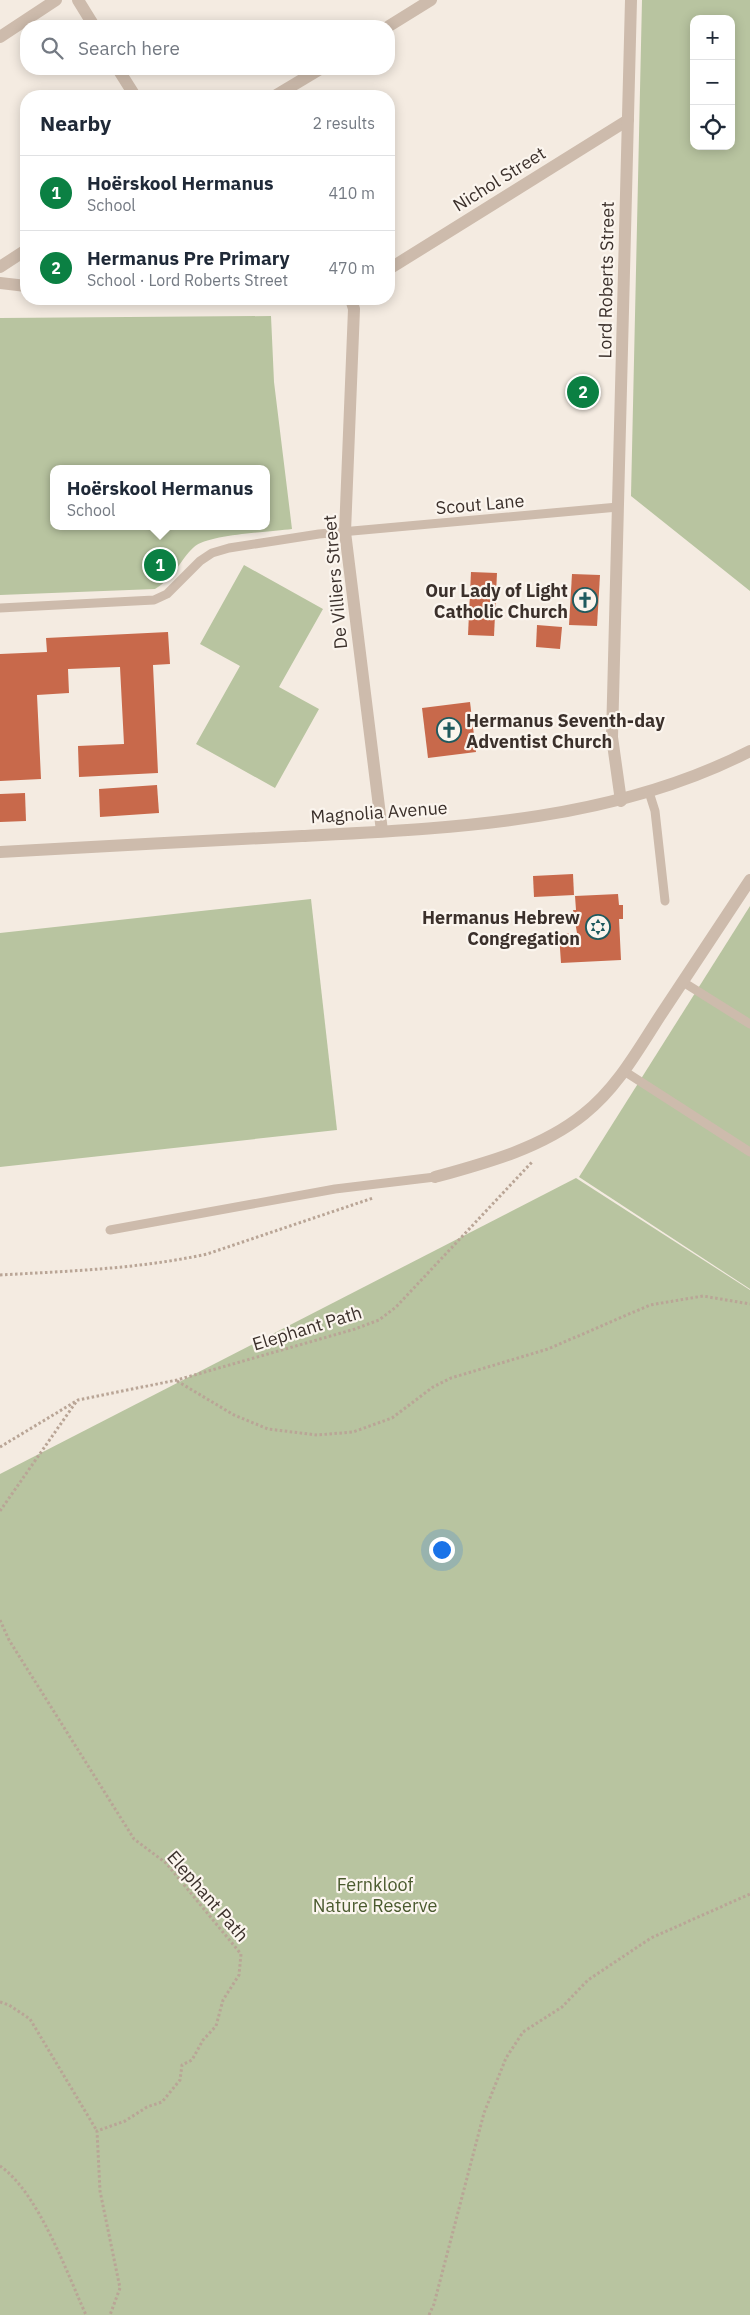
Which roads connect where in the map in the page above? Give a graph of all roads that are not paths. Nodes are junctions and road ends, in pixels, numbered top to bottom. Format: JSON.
{"nodes":[{"id":1,"x":56,"y":0,"type":"edge"},
{"id":2,"x":78,"y":0,"type":"edge"},
{"id":3,"x":431,"y":0,"type":"edge"},
{"id":4,"x":631,"y":0,"type":"edge"},
{"id":5,"x":26,"y":20,"type":"edge"},
{"id":6,"x":90,"y":20,"type":"edge"},
{"id":7,"x":395,"y":22,"type":"edge"},
{"id":8,"x":20,"y":24,"type":"edge"},
{"id":9,"x":0,"y":37,"type":"edge"},
{"id":10,"x":122,"y":75,"type":"edge"},
{"id":11,"x":310,"y":75,"type":"edge"},
{"id":12,"x":131,"y":90,"type":"edge"},
{"id":13,"x":285,"y":90,"type":"edge"},
{"id":14,"x":628,"y":120,"type":"junction"},
{"id":15,"x":20,"y":254,"type":"edge"},
{"id":16,"x":395,"y":265,"type":"edge"},
{"id":17,"x":0,"y":267,"type":"edge"},
{"id":18,"x":0,"y":283,"type":"edge"},
{"id":19,"x":20,"y":285,"type":"edge"},
{"id":20,"x":353,"y":305,"type":"edge"},
{"id":21,"x":618,"y":508,"type":"junction"},
{"id":22,"x":345,"y":532,"type":"junction"},
{"id":23,"x":0,"y":608,"type":"edge"},
{"id":24,"x":750,"y":751,"type":"edge"},
{"id":25,"x":649,"y":792,"type":"junction"},
{"id":26,"x":621,"y":800,"type":"junction"},
{"id":27,"x":382,"y":831,"type":"junction"},
{"id":28,"x":0,"y":852,"type":"edge"},
{"id":29,"x":750,"y":880,"type":"edge"},
{"id":30,"x":665,"y":901,"type":"dead end"},
{"id":31,"x":683,"y":982,"type":"junction"},
{"id":32,"x":750,"y":1024,"type":"edge"},
{"id":33,"x":624,"y":1071,"type":"junction"},
{"id":34,"x":750,"y":1152,"type":"edge"},
{"id":35,"x":435,"y":1177,"type":"joint"},
{"id":36,"x":110,"y":1230,"type":"dead end"}],
"edges":[{"from":1,"to":5,"type":"street"},
{"from":2,"to":6,"type":"street"},
{"from":3,"to":7,"type":"street"},
{"from":4,"to":14,"type":"street","name":"Lord Roberts Street"},
{"from":8,"to":9,"type":"street"},
{"from":10,"to":12,"type":"street"},
{"from":11,"to":13,"type":"street"},
{"from":14,"to":16,"type":"street","name":"Nichol Street"},
{"from":14,"to":21,"type":"street","name":"Lord Roberts Street"},
{"from":15,"to":17,"type":"street"},
{"from":18,"to":19,"type":"street"},
{"from":20,"to":22,"type":"street","name":"De Villiers Street"},
{"from":21,"to":22,"type":"lane","name":"Scout Lane"},
{"from":21,"to":26,"type":"street","name":"Lord Roberts Street"},
{"from":22,"to":23,"type":"lane","name":"Scout Lane"},
{"from":22,"to":27,"type":"street","name":"De Villiers Street"},
{"from":24,"to":25,"type":"street","name":"Magnolia Avenue"},
{"from":25,"to":26,"type":"street","name":"Magnolia Avenue"},
{"from":25,"to":30,"type":"lane"},
{"from":26,"to":27,"type":"street","name":"Magnolia Avenue"},
{"from":27,"to":28,"type":"street","name":"Magnolia Avenue"},
{"from":29,"to":31,"type":"street"},
{"from":31,"to":32,"type":"lane"},
{"from":31,"to":33,"type":"street"},
{"from":33,"to":34,"type":"lane"},
{"from":33,"to":35,"type":"street"},
{"from":35,"to":36,"type":"lane"}]}
